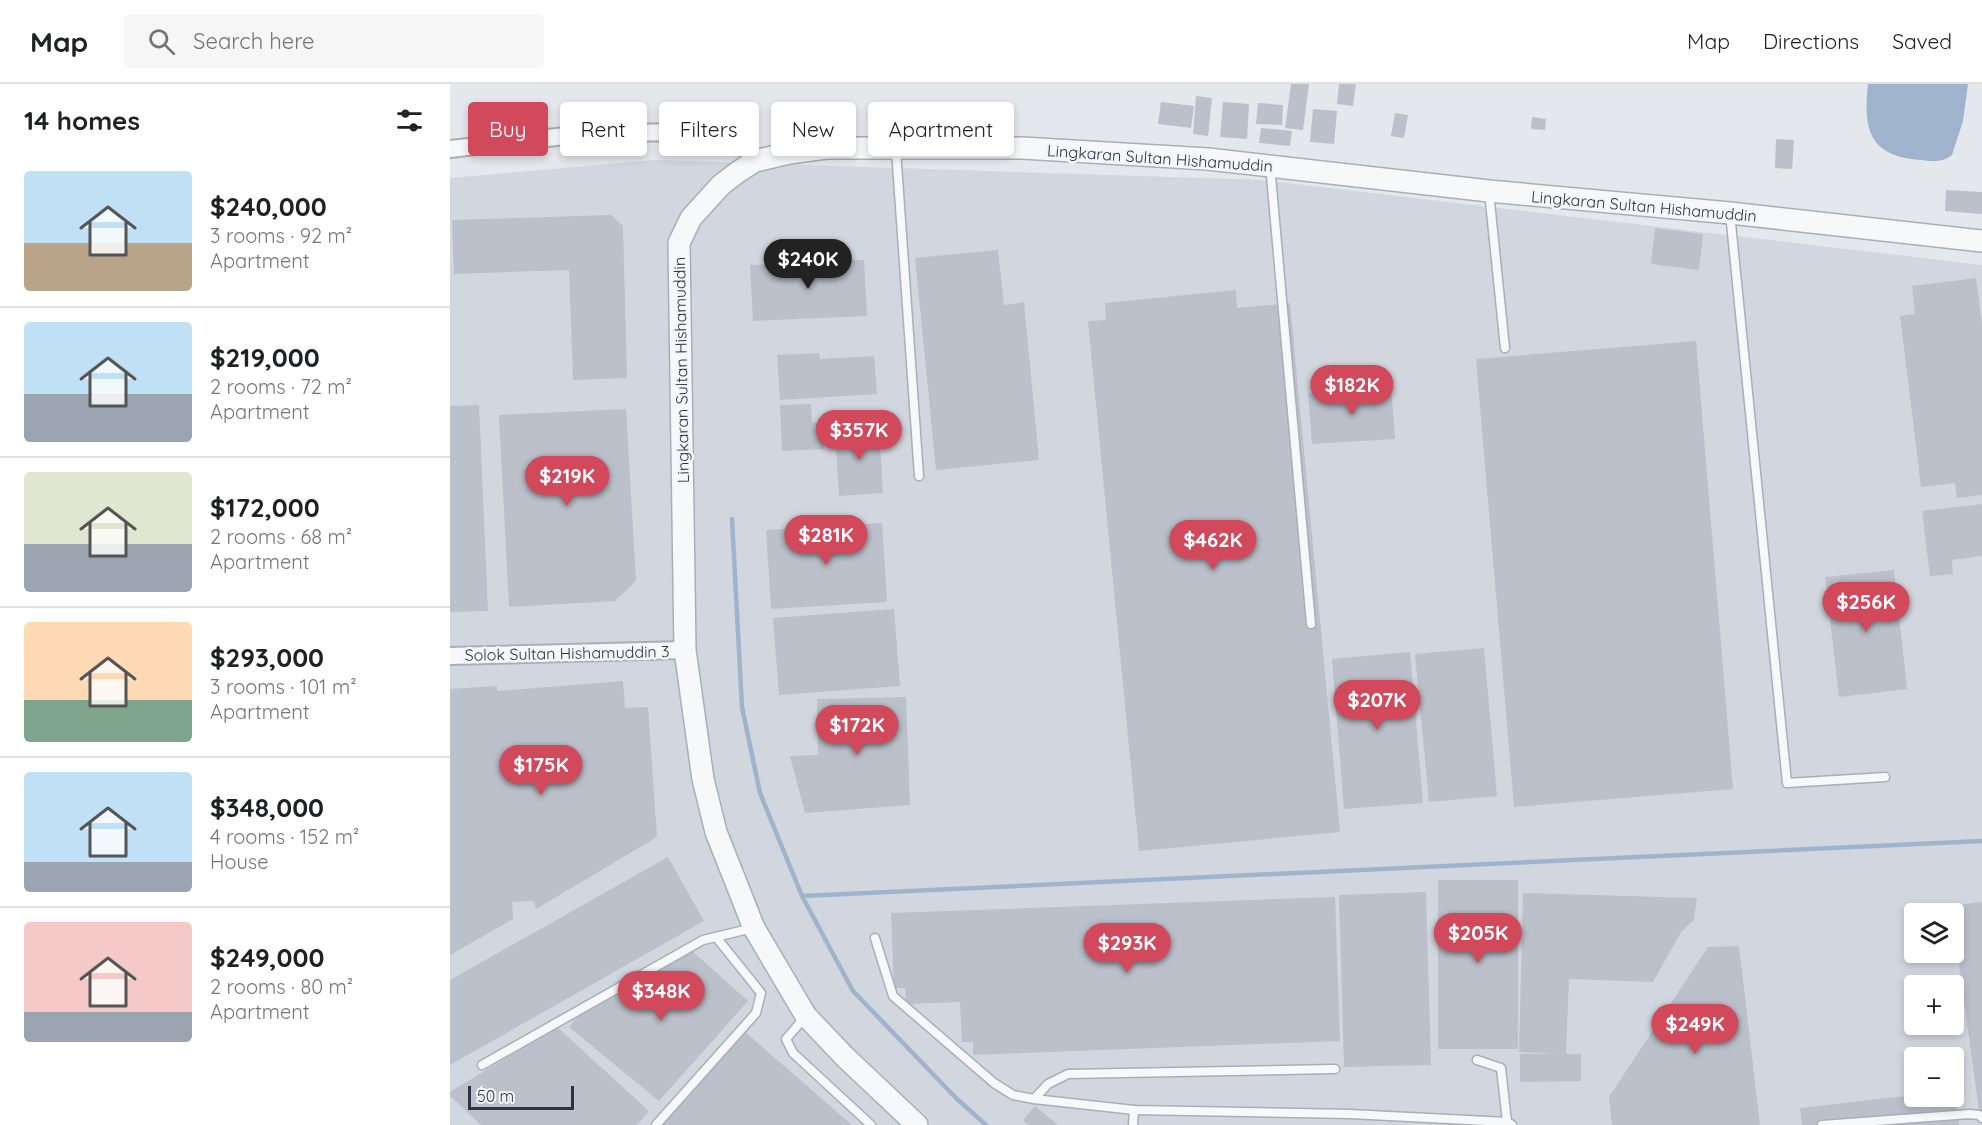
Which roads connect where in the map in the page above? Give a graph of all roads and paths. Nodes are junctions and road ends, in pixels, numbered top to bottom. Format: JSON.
{"nodes":[{"id":1,"x":1014,"y":148,"type":"edge"},
{"id":2,"x":450,"y":149,"type":"edge"},
{"id":3,"x":868,"y":149,"type":"edge"},
{"id":4,"x":896,"y":156,"type":"edge"},
{"id":5,"x":755,"y":161,"type":"junction"},
{"id":6,"x":1270,"y":165,"type":"junction"},
{"id":7,"x":1489,"y":191,"type":"junction"},
{"id":8,"x":1730,"y":213,"type":"junction"},
{"id":9,"x":1982,"y":241,"type":"edge"},
{"id":10,"x":1504,"y":348,"type":"dead end"},
{"id":11,"x":919,"y":476,"type":"dead end"},
{"id":12,"x":1311,"y":624,"type":"dead end"},
{"id":13,"x":685,"y":650,"type":"junction"},
{"id":14,"x":450,"y":656,"type":"edge"},
{"id":15,"x":1885,"y":777,"type":"dead end"},
{"id":16,"x":754,"y":928,"type":"junction"},
{"id":17,"x":716,"y":937,"type":"junction"},
{"id":18,"x":875,"y":938,"type":"dead end"},
{"id":19,"x":807,"y":1016,"type":"junction"},
{"id":20,"x":1477,"y":1060,"type":"dead end"},
{"id":21,"x":482,"y":1065,"type":"dead end"},
{"id":22,"x":1335,"y":1069,"type":"dead end"},
{"id":23,"x":1034,"y":1099,"type":"junction"},
{"id":24,"x":1134,"y":1110,"type":"junction"},
{"id":25,"x":1392,"y":1116,"type":"junction"},
{"id":26,"x":1982,"y":1118,"type":"edge"},
{"id":27,"x":1446,"y":1122,"type":"edge"},
{"id":28,"x":1510,"y":1123,"type":"edge"},
{"id":29,"x":656,"y":1125,"type":"edge"},
{"id":30,"x":871,"y":1125,"type":"edge"},
{"id":31,"x":917,"y":1125,"type":"edge"},
{"id":32,"x":1133,"y":1125,"type":"edge"},
{"id":33,"x":1384,"y":1125,"type":"edge"},
{"id":34,"x":1822,"y":1125,"type":"edge"}],
"edges":[{"from":1,"to":6,"type":"street","name":"Lingkaran Sultan Hishamuddin"},
{"from":2,"to":5,"type":"street"},
{"from":3,"to":5,"type":"street","name":"Lingkaran Sultan Hishamuddin"},
{"from":4,"to":11,"type":"lane"},
{"from":5,"to":13,"type":"street","name":"Lingkaran Sultan Hishamuddin"},
{"from":6,"to":7,"type":"street","name":"Lingkaran Sultan Hishamuddin"},
{"from":6,"to":12,"type":"lane"},
{"from":7,"to":8,"type":"street","name":"Lingkaran Sultan Hishamuddin"},
{"from":7,"to":10,"type":"lane"},
{"from":8,"to":9,"type":"street","name":"Lingkaran Sultan Hishamuddin"},
{"from":8,"to":15,"type":"lane"},
{"from":13,"to":14,"type":"street","name":"Solok Sultan Hishamuddin 3"},
{"from":13,"to":16,"type":"street","name":"Lingkaran Sultan Hishamuddin"},
{"from":16,"to":17,"type":"lane"},
{"from":16,"to":19,"type":"street","name":"Lingkaran Sultan Hishamuddin"},
{"from":17,"to":21,"type":"lane"},
{"from":17,"to":29,"type":"lane"},
{"from":18,"to":23,"type":"lane"},
{"from":19,"to":30,"type":"lane"},
{"from":19,"to":31,"type":"street","name":"Lingkaran Sultan Hishamuddin"},
{"from":20,"to":28,"type":"lane"},
{"from":22,"to":23,"type":"lane"},
{"from":23,"to":24,"type":"lane"},
{"from":24,"to":25,"type":"lane"},
{"from":24,"to":32,"type":"lane"},
{"from":25,"to":27,"type":"lane"},
{"from":25,"to":33,"type":"lane"},
{"from":26,"to":34,"type":"lane"},
{"from":27,"to":28,"type":"lane"}]}
